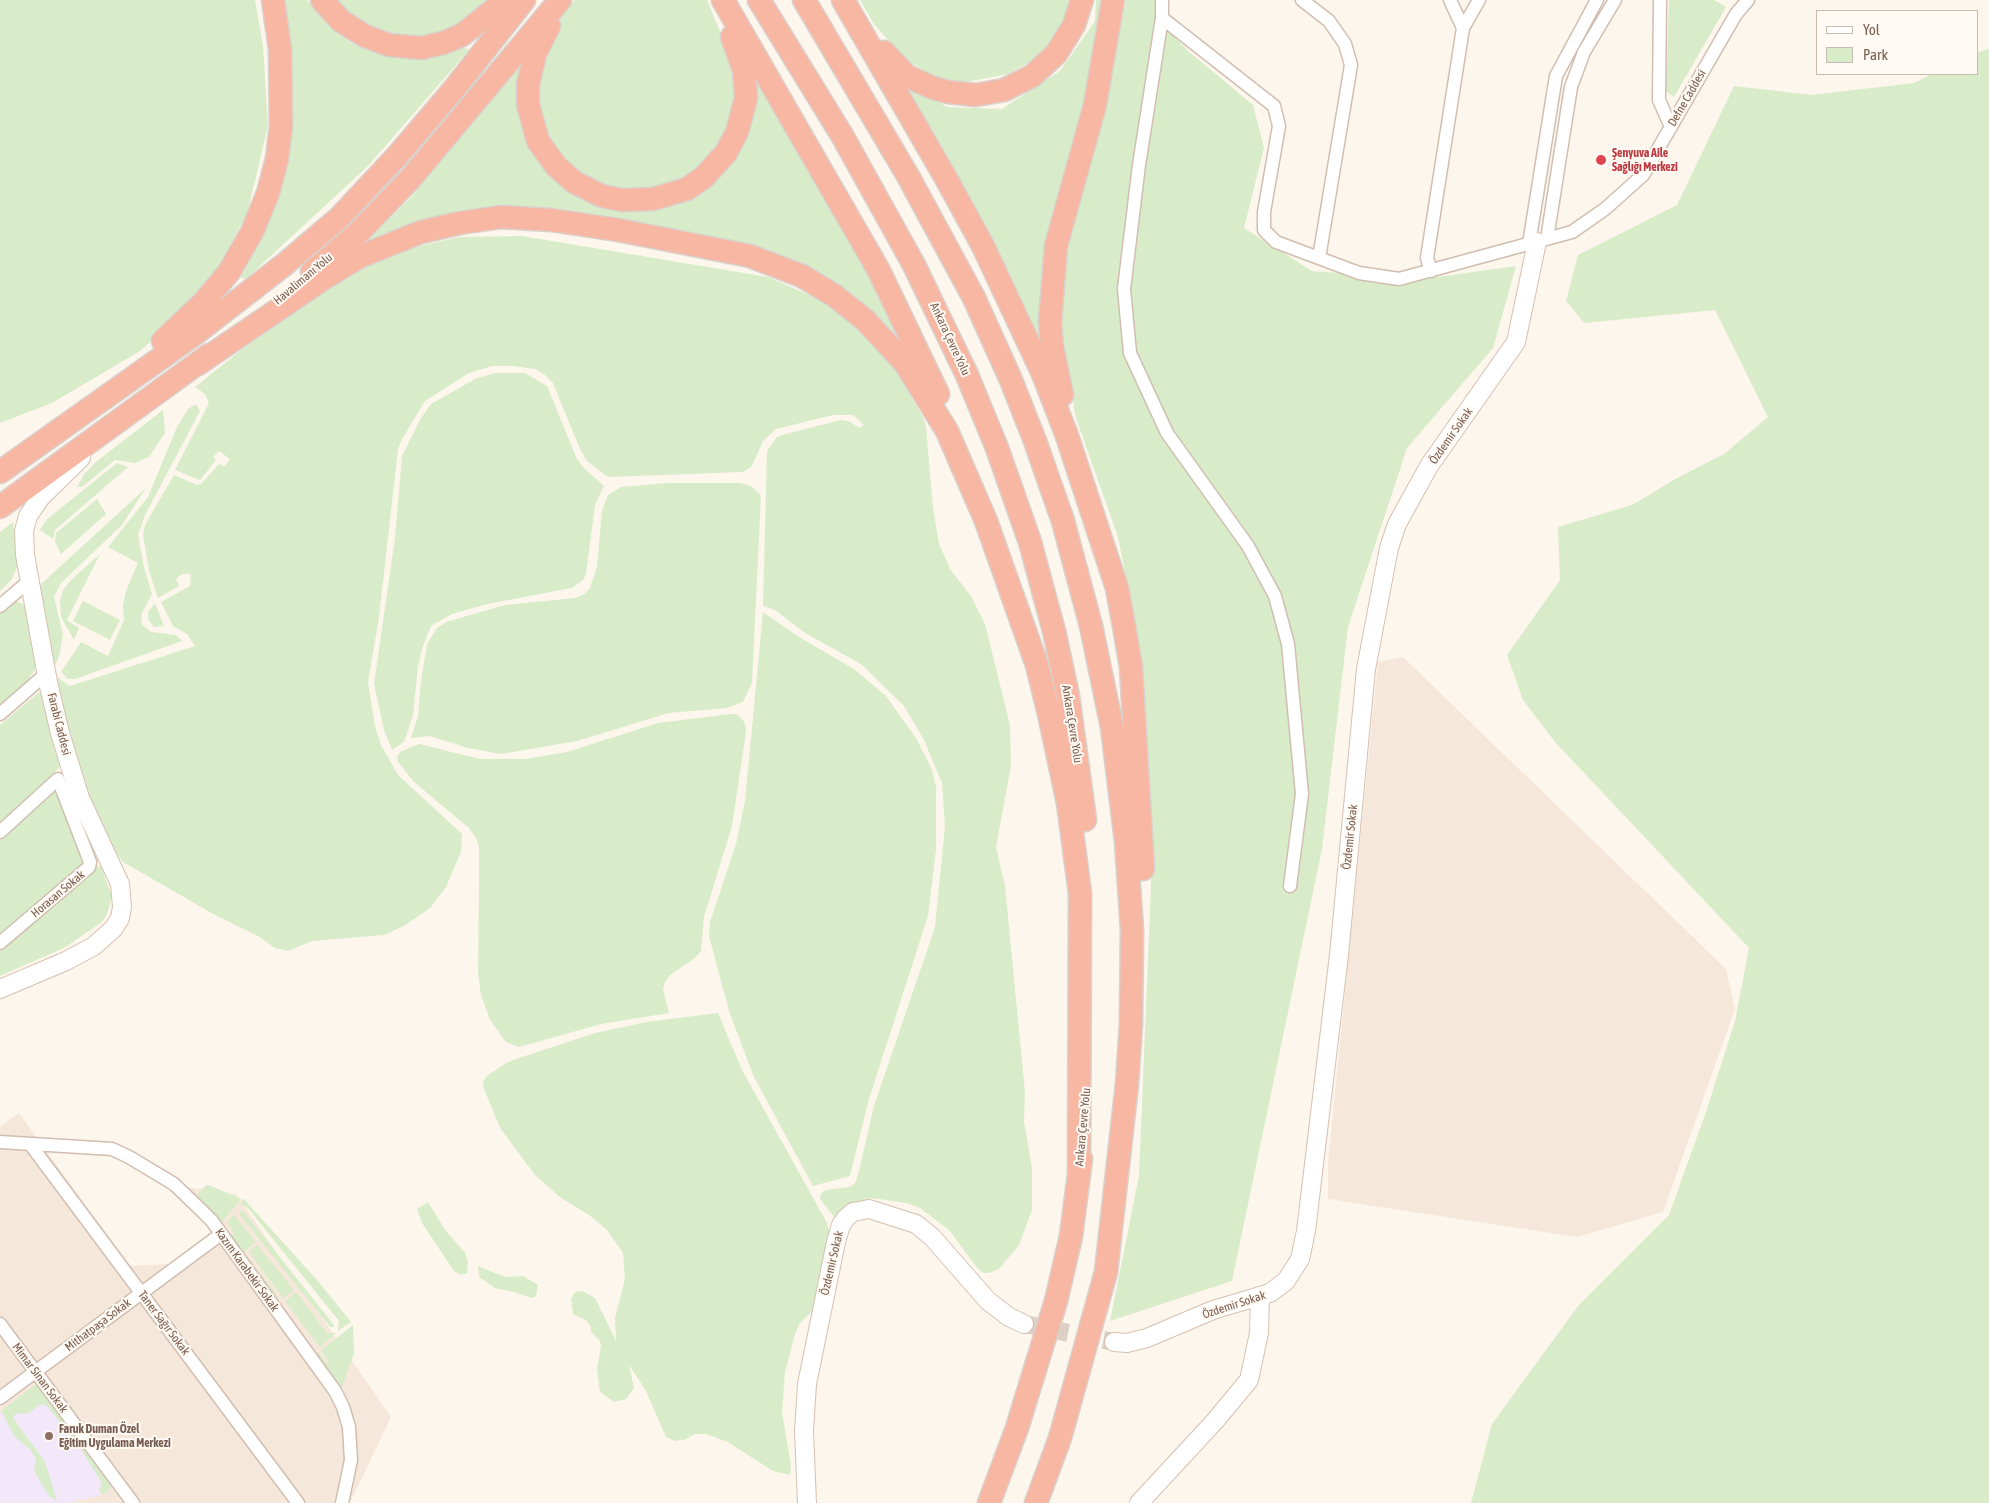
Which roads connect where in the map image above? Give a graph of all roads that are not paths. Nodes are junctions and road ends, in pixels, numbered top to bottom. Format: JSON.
{"nodes":[{"id":1,"x":274,"y":0,"type":"edge"},
{"id":2,"x":322,"y":0,"type":"edge"},
{"id":3,"x":506,"y":0,"type":"edge"},
{"id":4,"x":524,"y":0,"type":"edge"},
{"id":5,"x":560,"y":0,"type":"edge"},
{"id":6,"x":566,"y":0,"type":"edge"},
{"id":7,"x":714,"y":0,"type":"edge"},
{"id":8,"x":723,"y":0,"type":"edge"},
{"id":9,"x":759,"y":0,"type":"edge"},
{"id":10,"x":804,"y":0,"type":"edge"},
{"id":11,"x":843,"y":0,"type":"edge"},
{"id":12,"x":847,"y":0,"type":"edge"},
{"id":13,"x":1082,"y":0,"type":"edge"},
{"id":14,"x":1113,"y":0,"type":"edge"},
{"id":15,"x":1162,"y":0,"type":"edge"},
{"id":16,"x":1302,"y":0,"type":"edge"},
{"id":17,"x":1450,"y":0,"type":"edge"},
{"id":18,"x":1480,"y":0,"type":"edge"},
{"id":19,"x":1597,"y":0,"type":"edge"},
{"id":20,"x":1615,"y":0,"type":"edge"},
{"id":21,"x":1660,"y":0,"type":"edge"},
{"id":22,"x":1748,"y":0,"type":"edge"},
{"id":23,"x":1162,"y":18,"type":"junction"},
{"id":24,"x":1463,"y":28,"type":"junction"},
{"id":25,"x":1671,"y":127,"type":"junction"},
{"id":26,"x":1538,"y":242,"type":"junction"},
{"id":27,"x":1319,"y":258,"type":"junction"},
{"id":28,"x":1431,"y":271,"type":"junction"},
{"id":29,"x":198,"y":364,"type":"junction"},
{"id":30,"x":124,"y":418,"type":"junction"},
{"id":31,"x":43,"y":441,"type":"junction"},
{"id":32,"x":0,"y":472,"type":"edge"},
{"id":33,"x":0,"y":507,"type":"edge"},
{"id":34,"x":0,"y":514,"type":"edge"},
{"id":35,"x":986,"y":521,"type":"junction"},
{"id":36,"x":25,"y":528,"type":"junction"},
{"id":37,"x":29,"y":581,"type":"junction"},
{"id":38,"x":1117,"y":588,"type":"junction"},
{"id":39,"x":0,"y":606,"type":"edge"},
{"id":40,"x":46,"y":673,"type":"junction"},
{"id":41,"x":0,"y":714,"type":"edge"},
{"id":42,"x":0,"y":832,"type":"edge"},
{"id":43,"x":1290,"y":886,"type":"dead end"},
{"id":44,"x":0,"y":943,"type":"edge"},
{"id":45,"x":0,"y":989,"type":"edge"},
{"id":46,"x":0,"y":1142,"type":"edge"},
{"id":47,"x":30,"y":1144,"type":"junction"},
{"id":48,"x":1079,"y":1173,"type":"junction"},
{"id":49,"x":221,"y":1234,"type":"junction"},
{"id":50,"x":1106,"y":1272,"type":"junction"},
{"id":51,"x":141,"y":1293,"type":"junction"},
{"id":52,"x":1260,"y":1296,"type":"junction"},
{"id":53,"x":0,"y":1324,"type":"edge"},
{"id":54,"x":1024,"y":1324,"type":"tunnel mouth"},
{"id":55,"x":1114,"y":1342,"type":"tunnel mouth"},
{"id":56,"x":35,"y":1372,"type":"junction"},
{"id":57,"x":0,"y":1398,"type":"edge"},
{"id":58,"x":133,"y":1503,"type":"edge"},
{"id":59,"x":298,"y":1503,"type":"edge"},
{"id":60,"x":342,"y":1503,"type":"edge"},
{"id":61,"x":807,"y":1503,"type":"edge"},
{"id":62,"x":989,"y":1503,"type":"edge"},
{"id":63,"x":1036,"y":1503,"type":"edge"},
{"id":64,"x":1139,"y":1503,"type":"edge"}],
"edges":[{"from":1,"to":31,"type":"highway"},
{"from":2,"to":3,"type":"highway"},
{"from":4,"to":31,"type":"highway","name":"Havalimanı Yolu"},
{"from":5,"to":29,"type":"highway","name":"Havalimanı Yolu"},
{"from":6,"to":7,"type":"highway"},
{"from":8,"to":35,"type":"highway"},
{"from":9,"to":48,"type":"highway","name":"Ankara Çevre Yolu"},
{"from":10,"to":50,"type":"highway"},
{"from":11,"to":38,"type":"highway"},
{"from":12,"to":13,"type":"highway"},
{"from":14,"to":38,"type":"highway"},
{"from":15,"to":23,"type":"street"},
{"from":16,"to":27,"type":"street"},
{"from":17,"to":24,"type":"street"},
{"from":18,"to":24,"type":"street"},
{"from":19,"to":26,"type":"street"},
{"from":20,"to":26,"type":"street"},
{"from":21,"to":25,"type":"street"},
{"from":22,"to":25,"type":"street","name":"Defne Caddesi"},
{"from":23,"to":27,"type":"street","name":"Defne Caddesi"},
{"from":23,"to":43,"type":"street"},
{"from":24,"to":28,"type":"street"},
{"from":25,"to":26,"type":"street","name":"Defne Caddesi"},
{"from":26,"to":28,"type":"street","name":"Defne Caddesi"},
{"from":26,"to":52,"type":"street","name":"Özdemir Sokak"},
{"from":27,"to":28,"type":"street","name":"Defne Caddesi"},
{"from":29,"to":30,"type":"highway","name":"Havalimanı Yolu"},
{"from":29,"to":35,"type":"highway"},
{"from":30,"to":33,"type":"highway","name":"Havalimanı Yolu"},
{"from":30,"to":36,"type":"street","name":"Farabi Caddesi"},
{"from":31,"to":32,"type":"highway","name":"Havalimanı Yolu"},
{"from":34,"to":36,"type":"street"},
{"from":35,"to":48,"type":"highway"},
{"from":36,"to":37,"type":"street","name":"Farabi Caddesi"},
{"from":37,"to":39,"type":"street"},
{"from":37,"to":40,"type":"street","name":"Farabi Caddesi"},
{"from":38,"to":50,"type":"highway"},
{"from":40,"to":41,"type":"street"},
{"from":40,"to":45,"type":"street","name":"Farabi Caddesi"},
{"from":42,"to":44,"type":"street","name":"Horasan Sokak"},
{"from":46,"to":47,"type":"street","name":"Kazım Karabekir Sokak"},
{"from":47,"to":49,"type":"street","name":"Kazım Karabekir Sokak"},
{"from":47,"to":51,"type":"street","name":"Taner Sağır Sokak"},
{"from":48,"to":62,"type":"highway","name":"Ankara Çevre Yolu"},
{"from":49,"to":51,"type":"street","name":"Mithatpaşa Sokak"},
{"from":49,"to":60,"type":"street","name":"Kazım Karabekir Sokak"},
{"from":50,"to":63,"type":"highway"},
{"from":51,"to":56,"type":"street","name":"Mithatpaşa Sokak"},
{"from":51,"to":59,"type":"street","name":"Taner Sağır Sokak"},
{"from":52,"to":55,"type":"street","name":"Özdemir Sokak"},
{"from":52,"to":64,"type":"street"},
{"from":53,"to":56,"type":"street","name":"Mimar Sinan Sokak"},
{"from":54,"to":61,"type":"street","name":"Özdemir Sokak"},
{"from":56,"to":57,"type":"street","name":"Mithatpaşa Sokak"},
{"from":56,"to":58,"type":"street","name":"Mimar Sinan Sokak"}]}
